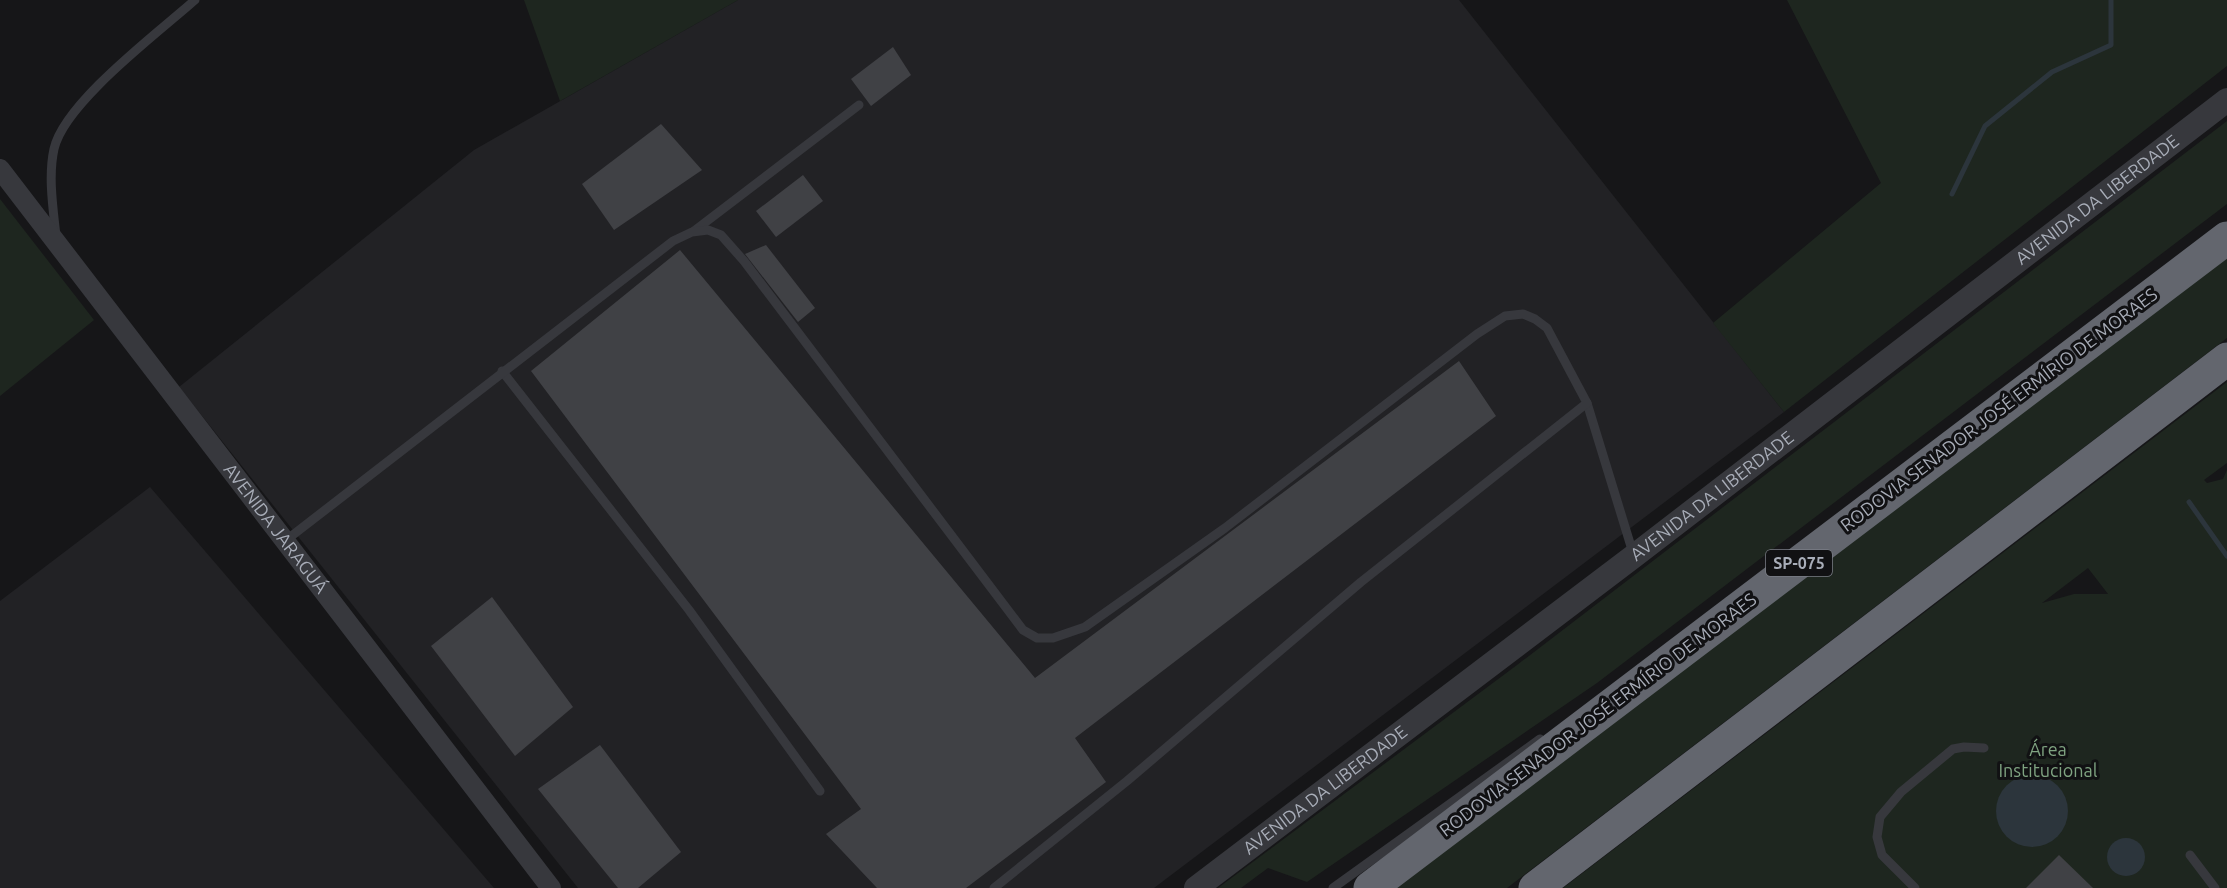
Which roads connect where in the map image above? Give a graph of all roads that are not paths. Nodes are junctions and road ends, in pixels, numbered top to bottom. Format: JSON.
{"nodes":[{"id":1,"x":195,"y":0,"type":"edge"},
{"id":2,"x":2227,"y":100,"type":"edge"},
{"id":3,"x":859,"y":105,"type":"dead end"},
{"id":4,"x":0,"y":169,"type":"edge"},
{"id":5,"x":692,"y":232,"type":"junction"},
{"id":6,"x":2227,"y":238,"type":"edge"},
{"id":7,"x":56,"y":241,"type":"junction"},
{"id":8,"x":2227,"y":359,"type":"edge"},
{"id":9,"x":502,"y":371,"type":"junction"},
{"id":10,"x":1587,"y":403,"type":"junction"},
{"id":11,"x":285,"y":541,"type":"junction"},
{"id":12,"x":1634,"y":556,"type":"junction"},
{"id":13,"x":1649,"y":677,"type":"junction"},
{"id":14,"x":1599,"y":703,"type":"dead end"},
{"id":15,"x":1549,"y":732,"type":"dead end"},
{"id":16,"x":1984,"y":748,"type":"dead end"},
{"id":17,"x":820,"y":791,"type":"dead end"},
{"id":18,"x":2190,"y":855,"type":"dead end"},
{"id":19,"x":551,"y":888,"type":"edge"},
{"id":20,"x":994,"y":888,"type":"edge"},
{"id":21,"x":1196,"y":888,"type":"edge"},
{"id":22,"x":1333,"y":888,"type":"edge"},
{"id":23,"x":1370,"y":888,"type":"edge"},
{"id":24,"x":1535,"y":888,"type":"edge"},
{"id":25,"x":1915,"y":888,"type":"edge"},
{"id":26,"x":2216,"y":888,"type":"edge"}],
"edges":[{"from":1,"to":7,"type":"lane"},
{"from":2,"to":12,"type":"street","name":"AVENIDA DA LIBERDADE"},
{"from":3,"to":5,"type":"lane"},
{"from":4,"to":7,"type":"street","name":"AVENIDA JARAGUÁ"},
{"from":5,"to":9,"type":"lane"},
{"from":5,"to":10,"type":"lane"},
{"from":6,"to":13,"type":"highway","name":"RODOVIA SENADOR JOSÉ ERMÍRIO DE MORAES","number":"SP-075"},
{"from":7,"to":11,"type":"street","name":"AVENIDA JARAGUÁ"},
{"from":8,"to":24,"type":"highway"},
{"from":9,"to":11,"type":"lane"},
{"from":9,"to":17,"type":"lane"},
{"from":10,"to":12,"type":"lane"},
{"from":10,"to":20,"type":"lane"},
{"from":11,"to":19,"type":"street","name":"AVENIDA JARAGUÁ"},
{"from":12,"to":21,"type":"street","name":"AVENIDA DA LIBERDADE"},
{"from":13,"to":14,"type":"lane"},
{"from":13,"to":23,"type":"highway","name":"RODOVIA SENADOR JOSÉ ERMÍRIO DE MORAES","number":"SP-075"},
{"from":15,"to":22,"type":"lane"},
{"from":16,"to":25,"type":"lane"},
{"from":18,"to":26,"type":"lane"}]}
